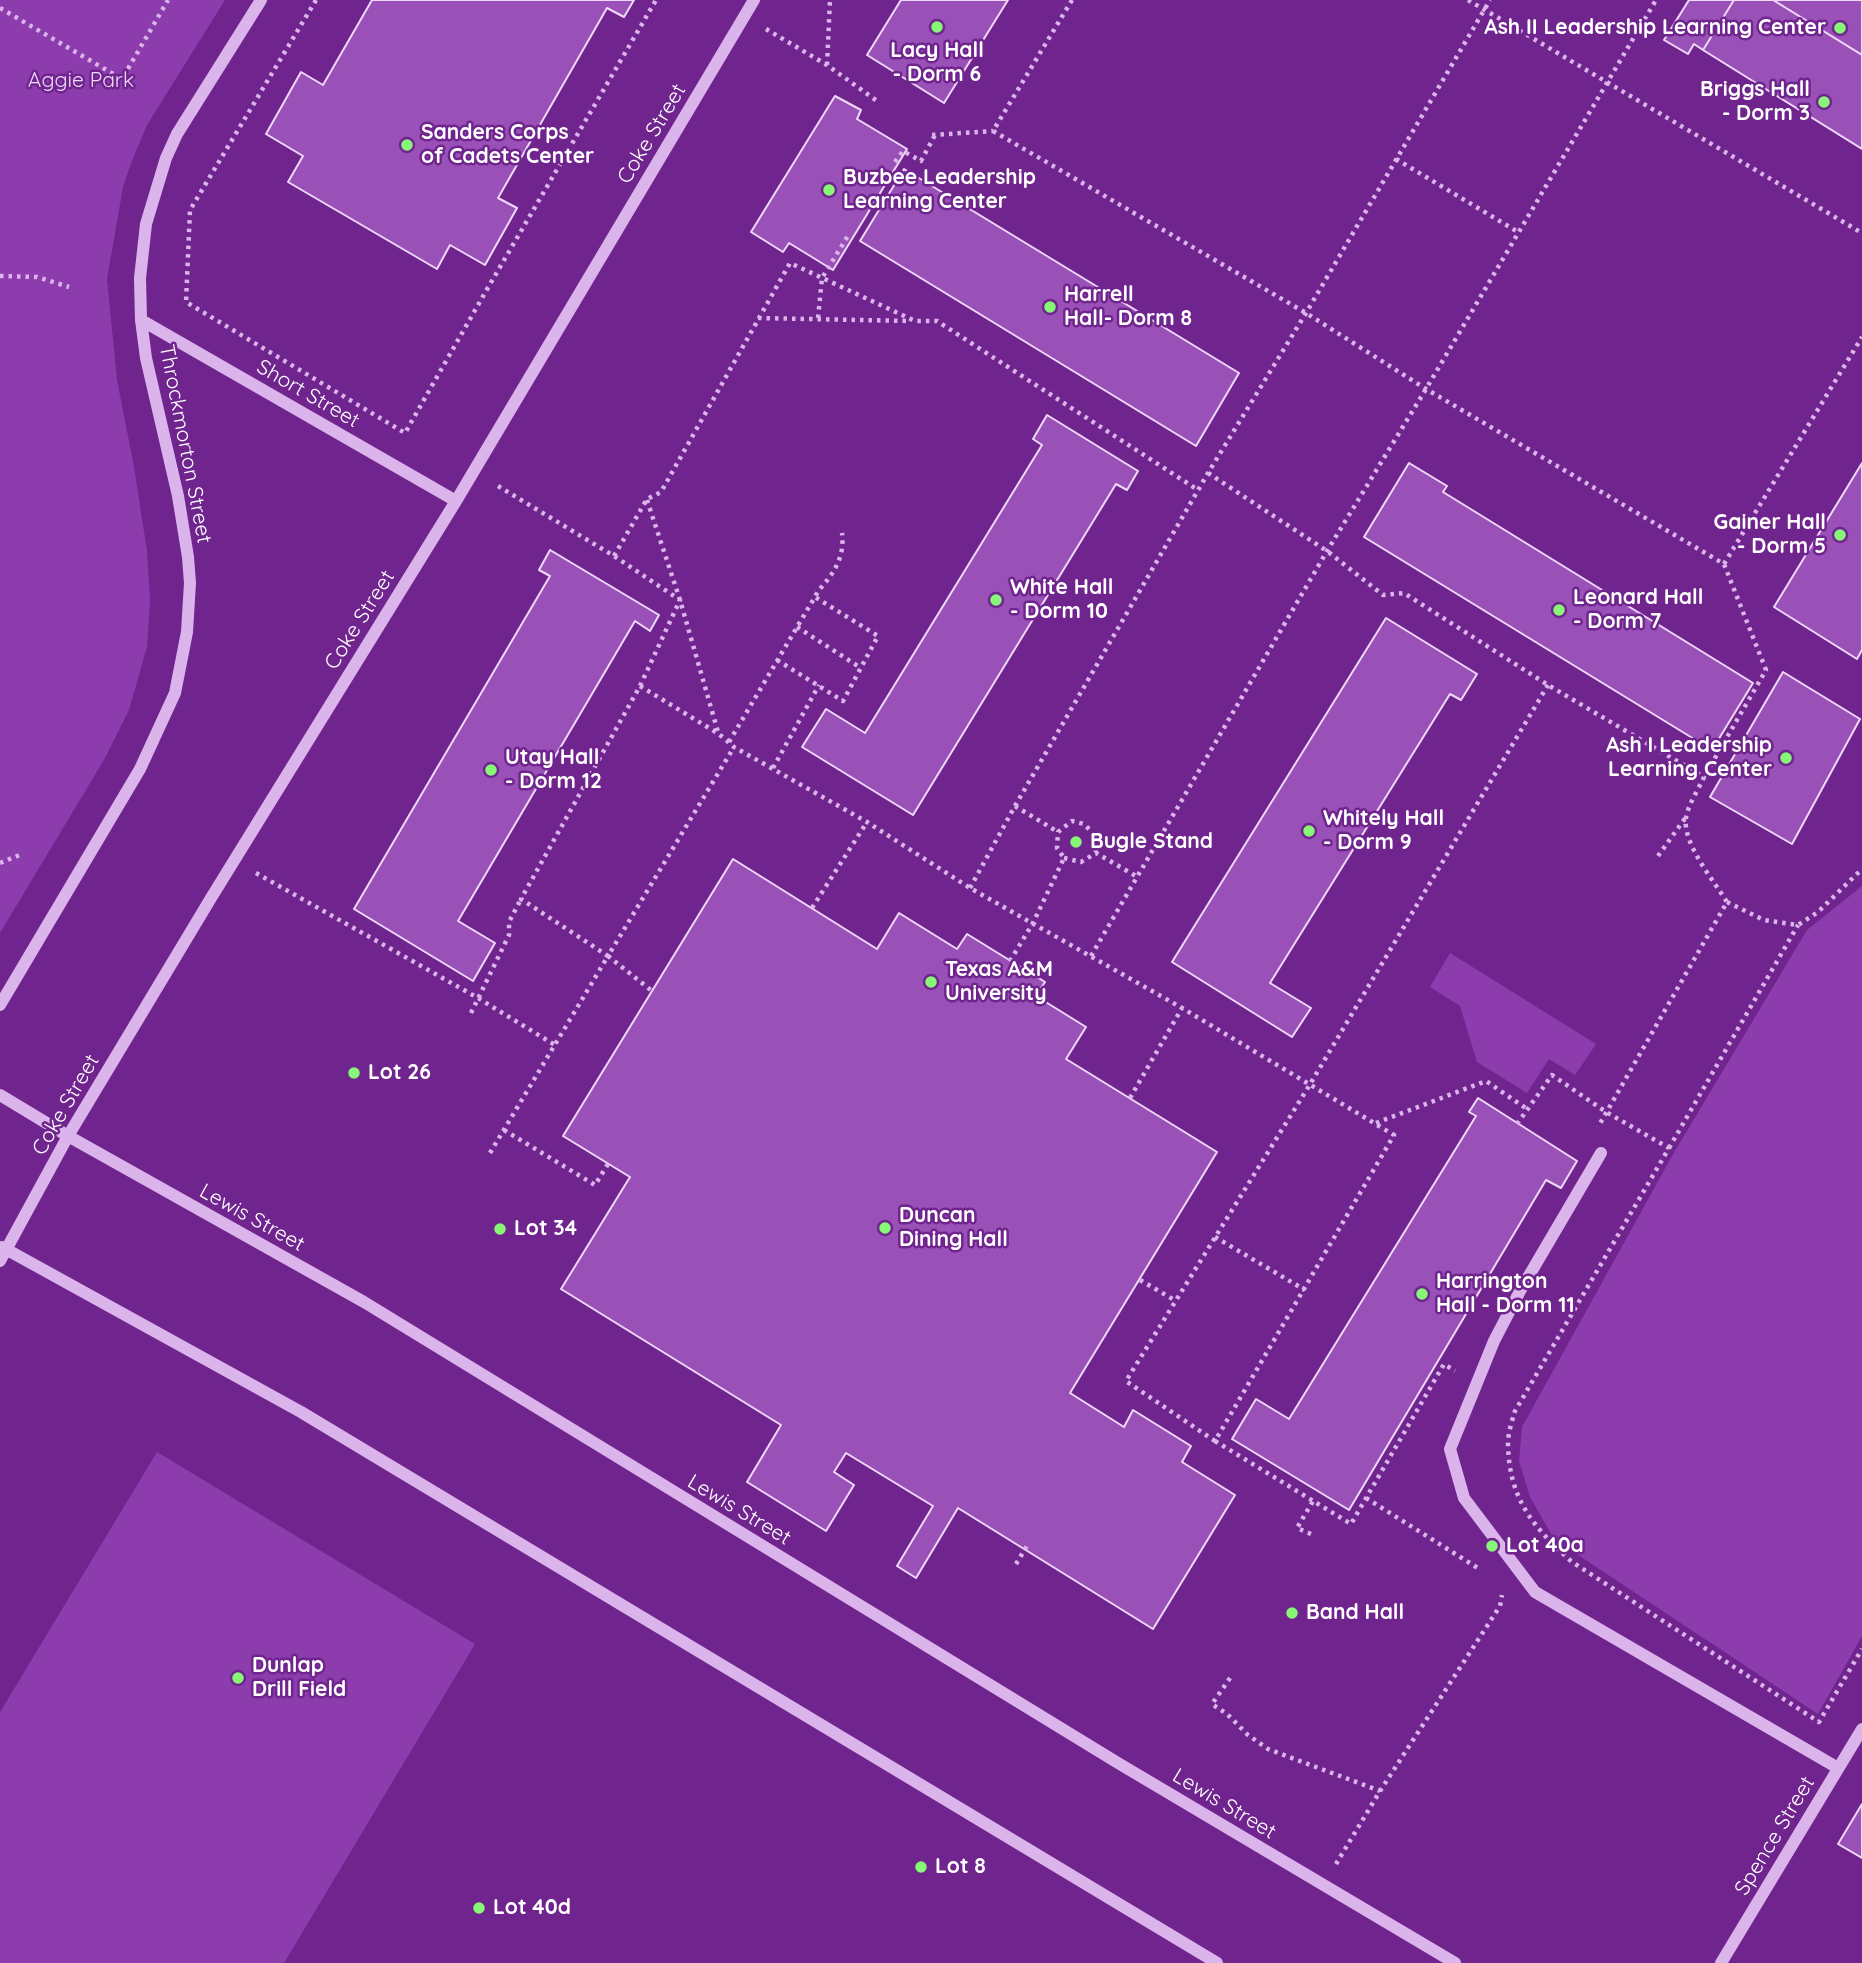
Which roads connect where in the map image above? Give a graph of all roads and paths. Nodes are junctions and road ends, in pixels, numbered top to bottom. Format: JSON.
{"nodes":[{"id":1,"x":168,"y":0,"type":"edge"},
{"id":2,"x":261,"y":0,"type":"edge"},
{"id":3,"x":316,"y":0,"type":"edge"},
{"id":4,"x":656,"y":0,"type":"edge"},
{"id":5,"x":754,"y":0,"type":"edge"},
{"id":6,"x":830,"y":0,"type":"edge"},
{"id":7,"x":1072,"y":0,"type":"edge"},
{"id":8,"x":1468,"y":0,"type":"edge"},
{"id":9,"x":1490,"y":0,"type":"edge"},
{"id":10,"x":1656,"y":0,"type":"edge"},
{"id":11,"x":0,"y":8,"type":"edge"},
{"id":12,"x":1484,"y":10,"type":"junction"},
{"id":13,"x":745,"y":16,"type":"junction"},
{"id":14,"x":827,"y":65,"type":"junction"},
{"id":15,"x":1607,"y":83,"type":"junction"},
{"id":16,"x":877,"y":102,"type":"dead end"},
{"id":17,"x":993,"y":131,"type":"junction"},
{"id":18,"x":1396,"y":159,"type":"junction"},
{"id":19,"x":895,"y":162,"type":"dead end"},
{"id":20,"x":1518,"y":232,"type":"junction"},
{"id":21,"x":1862,"y":233,"type":"edge"},
{"id":22,"x":849,"y":234,"type":"dead end"},
{"id":23,"x":0,"y":276,"type":"edge"},
{"id":24,"x":822,"y":278,"type":"junction"},
{"id":25,"x":69,"y":287,"type":"dead end"},
{"id":26,"x":1306,"y":313,"type":"junction"},
{"id":27,"x":758,"y":318,"type":"junction"},
{"id":28,"x":818,"y":318,"type":"junction"},
{"id":29,"x":141,"y":320,"type":"junction"},
{"id":30,"x":915,"y":321,"type":"junction"},
{"id":31,"x":1862,"y":337,"type":"edge"},
{"id":32,"x":1426,"y":389,"type":"junction"},
{"id":33,"x":1208,"y":473,"type":"junction"},
{"id":34,"x":491,"y":481,"type":"dead end"},
{"id":35,"x":1198,"y":490,"type":"junction"},
{"id":36,"x":647,"y":499,"type":"junction"},
{"id":37,"x":456,"y":501,"type":"junction"},
{"id":38,"x":842,"y":533,"type":"dead end"},
{"id":39,"x":1327,"y":551,"type":"junction"},
{"id":40,"x":614,"y":556,"type":"junction"},
{"id":41,"x":1724,"y":564,"type":"junction"},
{"id":42,"x":815,"y":597,"type":"junction"},
{"id":43,"x":680,"y":600,"type":"junction"},
{"id":44,"x":797,"y":627,"type":"junction"},
{"id":45,"x":777,"y":660,"type":"junction"},
{"id":46,"x":861,"y":668,"type":"junction"},
{"id":47,"x":819,"y":685,"type":"junction"},
{"id":48,"x":1548,"y":685,"type":"junction"},
{"id":49,"x":640,"y":686,"type":"junction"},
{"id":50,"x":719,"y":734,"type":"junction"},
{"id":51,"x":729,"y":742,"type":"junction"},
{"id":52,"x":734,"y":747,"type":"junction"},
{"id":53,"x":773,"y":768,"type":"junction"},
{"id":54,"x":1704,"y":777,"type":"junction"},
{"id":55,"x":1015,"y":806,"type":"junction"},
{"id":56,"x":1686,"y":817,"type":"junction"},
{"id":57,"x":867,"y":822,"type":"junction"},
{"id":58,"x":1058,"y":832,"type":"junction"},
{"id":59,"x":1096,"y":853,"type":"junction"},
{"id":60,"x":22,"y":854,"type":"dead end"},
{"id":61,"x":1658,"y":856,"type":"dead end"},
{"id":62,"x":1064,"y":858,"type":"junction"},
{"id":63,"x":0,"y":863,"type":"edge"},
{"id":64,"x":1862,"y":869,"type":"edge"},
{"id":65,"x":251,"y":870,"type":"dead end"},
{"id":66,"x":1136,"y":876,"type":"junction"},
{"id":67,"x":970,"y":888,"type":"junction"},
{"id":68,"x":521,"y":899,"type":"junction"},
{"id":69,"x":1727,"y":902,"type":"junction"},
{"id":70,"x":811,"y":908,"type":"dead end"},
{"id":71,"x":1033,"y":923,"type":"junction"},
{"id":72,"x":1798,"y":925,"type":"junction"},
{"id":73,"x":608,"y":956,"type":"junction"},
{"id":74,"x":1091,"y":956,"type":"junction"},
{"id":75,"x":1010,"y":961,"type":"dead end"},
{"id":76,"x":652,"y":991,"type":"dead end"},
{"id":77,"x":478,"y":998,"type":"junction"},
{"id":78,"x":0,"y":1005,"type":"edge"},
{"id":79,"x":1182,"y":1009,"type":"junction"},
{"id":80,"x":471,"y":1013,"type":"dead end"},
{"id":81,"x":555,"y":1045,"type":"junction"},
{"id":82,"x":1309,"y":1086,"type":"junction"},
{"id":83,"x":0,"y":1096,"type":"edge"},
{"id":84,"x":1130,"y":1098,"type":"dead end"},
{"id":85,"x":1528,"y":1109,"type":"junction"},
{"id":86,"x":1606,"y":1112,"type":"junction"},
{"id":87,"x":1375,"y":1123,"type":"junction"},
{"id":88,"x":1517,"y":1124,"type":"dead end"},
{"id":89,"x":504,"y":1130,"type":"junction"},
{"id":90,"x":68,"y":1136,"type":"junction"},
{"id":91,"x":1593,"y":1136,"type":"dead end"},
{"id":92,"x":1669,"y":1148,"type":"junction"},
{"id":93,"x":490,"y":1153,"type":"dead end"},
{"id":94,"x":1601,"y":1153,"type":"dead end"},
{"id":95,"x":608,"y":1164,"type":"dead end"},
{"id":96,"x":1215,"y":1237,"type":"junction"},
{"id":97,"x":2,"y":1252,"type":"edge"},
{"id":98,"x":1140,"y":1280,"type":"dead end"},
{"id":99,"x":1305,"y":1290,"type":"junction"},
{"id":100,"x":1176,"y":1301,"type":"junction"},
{"id":101,"x":1444,"y":1364,"type":"dead end"},
{"id":102,"x":1215,"y":1441,"type":"junction"},
{"id":103,"x":1366,"y":1498,"type":"junction"},
{"id":104,"x":1313,"y":1501,"type":"junction"},
{"id":105,"x":1311,"y":1534,"type":"dead end"},
{"id":106,"x":1027,"y":1546,"type":"dead end"},
{"id":107,"x":1016,"y":1564,"type":"dead end"},
{"id":108,"x":1490,"y":1576,"type":"dead end"},
{"id":109,"x":1499,"y":1588,"type":"dead end"},
{"id":110,"x":1862,"y":1649,"type":"edge"},
{"id":111,"x":1230,"y":1678,"type":"dead end"},
{"id":112,"x":1862,"y":1729,"type":"edge"},
{"id":113,"x":1838,"y":1769,"type":"junction"},
{"id":114,"x":1380,"y":1791,"type":"junction"},
{"id":115,"x":1341,"y":1856,"type":"dead end"},
{"id":116,"x":1217,"y":1963,"type":"edge"},
{"id":117,"x":1455,"y":1963,"type":"edge"},
{"id":118,"x":1721,"y":1963,"type":"edge"}],
"edges":[{"from":1,"to":11,"type":"path"},
{"from":2,"to":29,"type":"street","name":"Throckmorton Street"},
{"from":3,"to":4,"type":"path"},
{"from":5,"to":13,"type":"street","name":"Coke Street"},
{"from":6,"to":14,"type":"path"},
{"from":7,"to":17,"type":"path"},
{"from":8,"to":12,"type":"path"},
{"from":9,"to":12,"type":"path"},
{"from":10,"to":15,"type":"path"},
{"from":12,"to":15,"type":"path"},
{"from":12,"to":18,"type":"path"},
{"from":13,"to":14,"type":"path"},
{"from":13,"to":37,"type":"street","name":"Coke Street"},
{"from":14,"to":16,"type":"path"},
{"from":15,"to":20,"type":"path"},
{"from":15,"to":21,"type":"path"},
{"from":17,"to":19,"type":"path"},
{"from":17,"to":26,"type":"path"},
{"from":18,"to":20,"type":"path"},
{"from":18,"to":26,"type":"path"},
{"from":20,"to":32,"type":"path"},
{"from":22,"to":24,"type":"path"},
{"from":23,"to":25,"type":"path"},
{"from":24,"to":27,"type":"path"},
{"from":24,"to":28,"type":"path"},
{"from":24,"to":30,"type":"path"},
{"from":26,"to":32,"type":"path"},
{"from":26,"to":33,"type":"path"},
{"from":27,"to":28,"type":"path"},
{"from":27,"to":36,"type":"path"},
{"from":28,"to":30,"type":"path"},
{"from":29,"to":37,"type":"street","name":"Short Street"},
{"from":29,"to":78,"type":"street","name":"Throckmorton Street"},
{"from":30,"to":35,"type":"path"},
{"from":31,"to":41,"type":"path"},
{"from":32,"to":39,"type":"path"},
{"from":32,"to":41,"type":"path"},
{"from":33,"to":35,"type":"path"},
{"from":33,"to":39,"type":"path"},
{"from":34,"to":40,"type":"path"},
{"from":35,"to":55,"type":"path"},
{"from":36,"to":40,"type":"path"},
{"from":36,"to":43,"type":"path"},
{"from":37,"to":90,"type":"street","name":"Coke Street"},
{"from":38,"to":42,"type":"path"},
{"from":39,"to":48,"type":"path"},
{"from":39,"to":66,"type":"path"},
{"from":40,"to":43,"type":"path"},
{"from":41,"to":54,"type":"path"},
{"from":42,"to":44,"type":"path"},
{"from":42,"to":46,"type":"path"},
{"from":43,"to":49,"type":"path"},
{"from":43,"to":50,"type":"path"},
{"from":44,"to":45,"type":"path"},
{"from":44,"to":46,"type":"path"},
{"from":45,"to":47,"type":"path"},
{"from":45,"to":51,"type":"path"},
{"from":46,"to":47,"type":"path"},
{"from":47,"to":53,"type":"path"},
{"from":48,"to":54,"type":"path"},
{"from":48,"to":82,"type":"path"},
{"from":49,"to":50,"type":"path"},
{"from":49,"to":68,"type":"path"},
{"from":50,"to":51,"type":"path"},
{"from":51,"to":52,"type":"path"},
{"from":52,"to":53,"type":"path"},
{"from":52,"to":73,"type":"path"},
{"from":53,"to":57,"type":"path"},
{"from":54,"to":56,"type":"path"},
{"from":55,"to":58,"type":"path"},
{"from":55,"to":67,"type":"path"},
{"from":56,"to":61,"type":"path"},
{"from":56,"to":69,"type":"path"},
{"from":57,"to":67,"type":"path"},
{"from":57,"to":70,"type":"path"},
{"from":58,"to":59,"type":"path"},
{"from":58,"to":62,"type":"path"},
{"from":59,"to":62,"type":"path"},
{"from":59,"to":66,"type":"path"},
{"from":60,"to":63,"type":"path"},
{"from":62,"to":71,"type":"path"},
{"from":64,"to":72,"type":"path"},
{"from":65,"to":77,"type":"path"},
{"from":66,"to":74,"type":"path"},
{"from":67,"to":71,"type":"path"},
{"from":68,"to":73,"type":"path"},
{"from":68,"to":77,"type":"path"},
{"from":69,"to":72,"type":"path"},
{"from":69,"to":86,"type":"path"},
{"from":71,"to":74,"type":"path"},
{"from":71,"to":75,"type":"path"},
{"from":72,"to":92,"type":"path"},
{"from":73,"to":76,"type":"path"},
{"from":73,"to":81,"type":"path"},
{"from":74,"to":79,"type":"path"},
{"from":77,"to":80,"type":"path"},
{"from":77,"to":81,"type":"path"},
{"from":79,"to":82,"type":"path"},
{"from":79,"to":84,"type":"path"},
{"from":81,"to":89,"type":"path"},
{"from":82,"to":87,"type":"path"},
{"from":82,"to":96,"type":"path"},
{"from":83,"to":90,"type":"street","name":"Lewis Street"},
{"from":85,"to":86,"type":"path"},
{"from":85,"to":87,"type":"path"},
{"from":85,"to":88,"type":"path"},
{"from":86,"to":91,"type":"path"},
{"from":86,"to":92,"type":"path"},
{"from":87,"to":99,"type":"path"},
{"from":89,"to":93,"type":"path"},
{"from":89,"to":95,"type":"path"},
{"from":90,"to":97,"type":"street","name":"Coke Street"},
{"from":90,"to":117,"type":"street","name":"Lewis Street"},
{"from":92,"to":110,"type":"path"},
{"from":94,"to":113,"type":"street"},
{"from":96,"to":99,"type":"path"},
{"from":96,"to":100,"type":"path"},
{"from":97,"to":116,"type":"street"},
{"from":98,"to":100,"type":"path"},
{"from":99,"to":102,"type":"path"},
{"from":100,"to":102,"type":"path"},
{"from":101,"to":103,"type":"path"},
{"from":102,"to":104,"type":"path"},
{"from":103,"to":104,"type":"path"},
{"from":103,"to":108,"type":"path"},
{"from":104,"to":105,"type":"path"},
{"from":106,"to":107,"type":"path"},
{"from":109,"to":114,"type":"path"},
{"from":111,"to":114,"type":"path"},
{"from":112,"to":113,"type":"street","name":"Spence Street"},
{"from":113,"to":118,"type":"street","name":"Spence Street"},
{"from":114,"to":115,"type":"path"}]}
